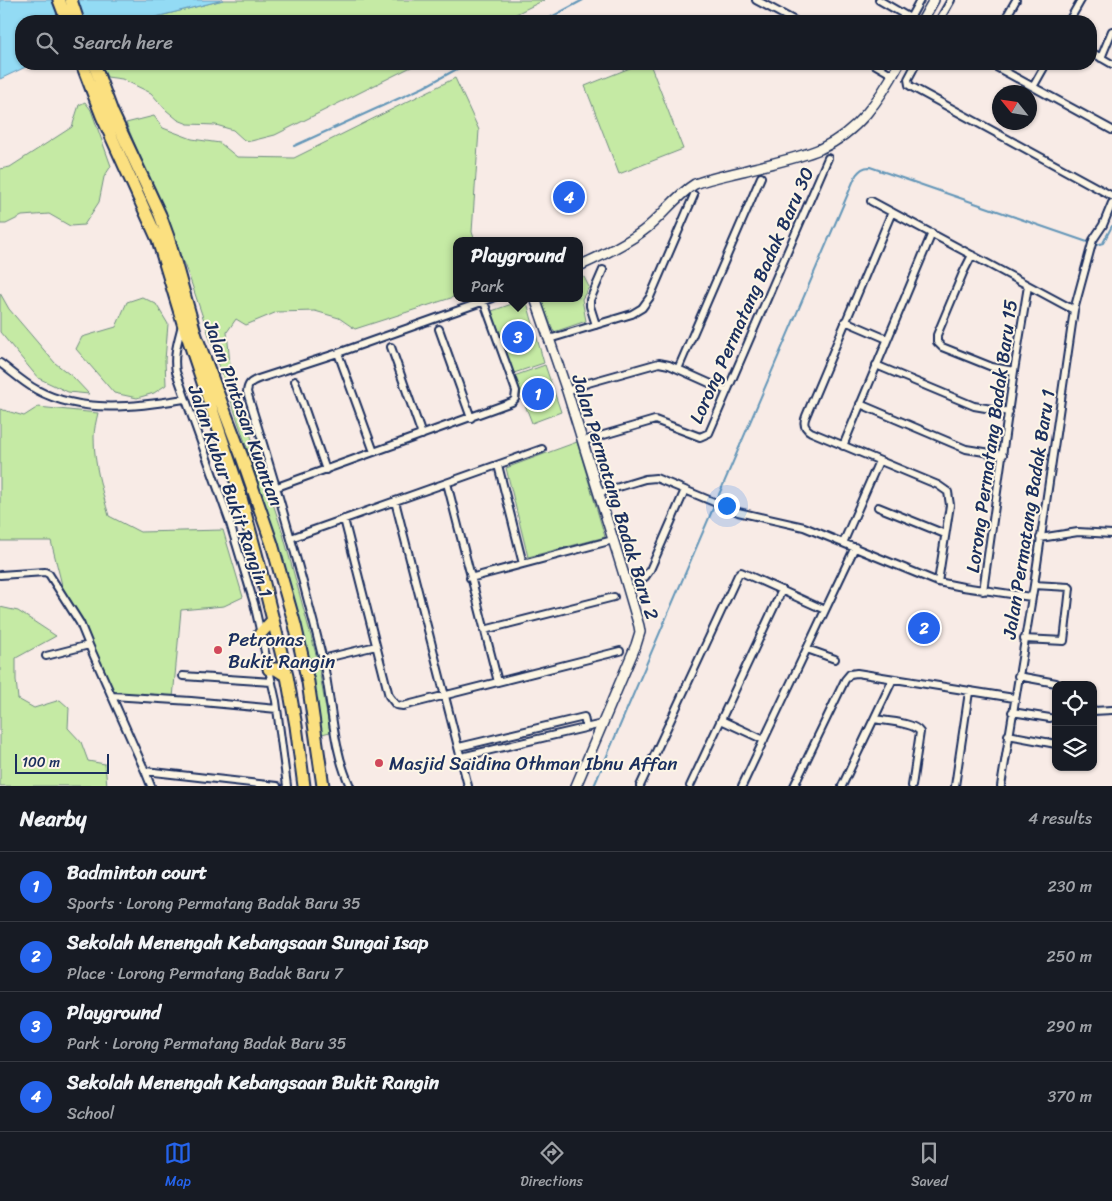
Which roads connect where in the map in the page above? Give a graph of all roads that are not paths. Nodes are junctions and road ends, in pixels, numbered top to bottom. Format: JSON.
{"nodes":[{"id":1,"x":59,"y":0,"type":"edge"},
{"id":2,"x":71,"y":0,"type":"edge"},
{"id":3,"x":756,"y":0,"type":"edge"},
{"id":4,"x":879,"y":0,"type":"edge"},
{"id":5,"x":920,"y":0,"type":"edge"},
{"id":6,"x":934,"y":0,"type":"edge"},
{"id":7,"x":951,"y":0,"type":"edge"},
{"id":8,"x":1016,"y":0,"type":"edge"},
{"id":9,"x":1081,"y":0,"type":"edge"},
{"id":10,"x":65,"y":15,"type":"edge"},
{"id":11,"x":76,"y":15,"type":"edge"},
{"id":12,"x":784,"y":15,"type":"edge"},
{"id":13,"x":903,"y":15,"type":"edge"},
{"id":14,"x":911,"y":15,"type":"edge"},
{"id":15,"x":925,"y":15,"type":"edge"},
{"id":16,"x":942,"y":15,"type":"edge"},
{"id":17,"x":1007,"y":15,"type":"edge"},
{"id":18,"x":1072,"y":15,"type":"edge"},
{"id":19,"x":1112,"y":31,"type":"edge"},
{"id":20,"x":1097,"y":56,"type":"edge"},
{"id":21,"x":1101,"y":58,"type":"junction"},
{"id":22,"x":1112,"y":64,"type":"edge"},
{"id":23,"x":85,"y":70,"type":"edge"},
{"id":24,"x":96,"y":70,"type":"edge"},
{"id":25,"x":888,"y":70,"type":"edge"},
{"id":26,"x":896,"y":70,"type":"edge"},
{"id":27,"x":913,"y":70,"type":"edge"},
{"id":28,"x":1002,"y":70,"type":"edge"},
{"id":29,"x":1043,"y":70,"type":"edge"},
{"id":30,"x":893,"y":75,"type":"junction"},
{"id":31,"x":1029,"y":85,"type":"edge"},
{"id":32,"x":1034,"y":85,"type":"edge"},
{"id":33,"x":1037,"y":89,"type":"edge"},
{"id":34,"x":107,"y":114,"type":"junction"},
{"id":35,"x":1112,"y":130,"type":"edge"},
{"id":36,"x":828,"y":158,"type":"dead end"},
{"id":37,"x":761,"y":178,"type":"dead end"},
{"id":38,"x":694,"y":195,"type":"dead end"},
{"id":39,"x":1112,"y":196,"type":"edge"},
{"id":40,"x":871,"y":201,"type":"dead end"},
{"id":41,"x":1112,"y":203,"type":"edge"},
{"id":42,"x":892,"y":212,"type":"junction"},
{"id":43,"x":932,"y":233,"type":"junction"},
{"id":44,"x":972,"y":255,"type":"junction"},
{"id":45,"x":583,"y":264,"type":"edge"},
{"id":46,"x":603,"y":270,"type":"dead end"},
{"id":47,"x":1028,"y":286,"type":"junction"},
{"id":48,"x":484,"y":302,"type":"joint"},
{"id":49,"x":535,"y":302,"type":"edge"},
{"id":50,"x":1074,"y":310,"type":"junction"},
{"id":51,"x":845,"y":321,"type":"junction"},
{"id":52,"x":183,"y":323,"type":"junction"},
{"id":53,"x":596,"y":325,"type":"junction"},
{"id":54,"x":439,"y":329,"type":"dead end"},
{"id":55,"x":549,"y":339,"type":"junction"},
{"id":56,"x":887,"y":339,"type":"junction"},
{"id":57,"x":391,"y":348,"type":"dead end"},
{"id":58,"x":338,"y":353,"type":"junction"},
{"id":59,"x":0,"y":362,"type":"edge"},
{"id":60,"x":876,"y":365,"type":"junction"},
{"id":61,"x":678,"y":369,"type":"junction"},
{"id":62,"x":1014,"y":371,"type":"junction"},
{"id":63,"x":294,"y":381,"type":"dead end"},
{"id":64,"x":568,"y":391,"type":"junction"},
{"id":65,"x":727,"y":391,"type":"junction"},
{"id":66,"x":184,"y":399,"type":"junction"},
{"id":67,"x":860,"y":404,"type":"junction"},
{"id":68,"x":1009,"y":412,"type":"junction"},
{"id":69,"x":471,"y":418,"type":"junction"},
{"id":70,"x":422,"y":435,"type":"junction"},
{"id":71,"x":583,"y":441,"type":"junction"},
{"id":72,"x":843,"y":446,"type":"junction"},
{"id":73,"x":542,"y":449,"type":"dead end"},
{"id":74,"x":374,"y":452,"type":"junction"},
{"id":75,"x":1003,"y":455,"type":"junction"},
{"id":76,"x":879,"y":461,"type":"junction"},
{"id":77,"x":498,"y":465,"type":"junction"},
{"id":78,"x":326,"y":470,"type":"junction"},
{"id":79,"x":447,"y":483,"type":"junction"},
{"id":80,"x":277,"y":487,"type":"junction"},
{"id":81,"x":685,"y":490,"type":"junction"},
{"id":82,"x":599,"y":493,"type":"junction"},
{"id":83,"x":395,"y":502,"type":"junction"},
{"id":84,"x":878,"y":507,"type":"dead end"},
{"id":85,"x":344,"y":519,"type":"junction"},
{"id":86,"x":945,"y":534,"type":"junction"},
{"id":87,"x":1112,"y":534,"type":"edge"},
{"id":88,"x":291,"y":538,"type":"junction"},
{"id":89,"x":1040,"y":538,"type":"junction"},
{"id":90,"x":613,"y":540,"type":"junction"},
{"id":91,"x":844,"y":543,"type":"junction"},
{"id":92,"x":855,"y":547,"type":"junction"},
{"id":93,"x":523,"y":564,"type":"junction"},
{"id":94,"x":261,"y":572,"type":"junction"},
{"id":95,"x":0,"y":575,"type":"edge"},
{"id":96,"x":470,"y":578,"type":"junction"},
{"id":97,"x":640,"y":579,"type":"dead end"},
{"id":98,"x":938,"y":582,"type":"junction"},
{"id":99,"x":1034,"y":585,"type":"junction"},
{"id":100,"x":782,"y":590,"type":"junction"},
{"id":101,"x":983,"y":591,"type":"junction"},
{"id":102,"x":614,"y":597,"type":"dead end"},
{"id":103,"x":1032,"y":597,"type":"junction"},
{"id":104,"x":825,"y":610,"type":"junction"},
{"id":105,"x":273,"y":620,"type":"junction"},
{"id":106,"x":484,"y":630,"type":"junction"},
{"id":107,"x":260,"y":634,"type":"junction"},
{"id":108,"x":1024,"y":639,"type":"junction"},
{"id":109,"x":89,"y":645,"type":"junction"},
{"id":110,"x":376,"y":646,"type":"junction"},
{"id":111,"x":807,"y":649,"type":"junction"},
{"id":112,"x":620,"y":651,"type":"dead end"},
{"id":113,"x":46,"y":656,"type":"dead end"},
{"id":114,"x":322,"y":659,"type":"junction"},
{"id":115,"x":835,"y":659,"type":"dead end"},
{"id":116,"x":269,"y":669,"type":"junction"},
{"id":117,"x":183,"y":676,"type":"dead end"},
{"id":118,"x":287,"y":676,"type":"junction"},
{"id":119,"x":1018,"y":676,"type":"junction"},
{"id":120,"x":893,"y":680,"type":"junction"},
{"id":121,"x":272,"y":682,"type":"junction"},
{"id":122,"x":498,"y":682,"type":"junction"},
{"id":123,"x":1052,"y":682,"type":"edge"},
{"id":124,"x":969,"y":692,"type":"junction"},
{"id":125,"x":112,"y":696,"type":"junction"},
{"id":126,"x":445,"y":696,"type":"junction"},
{"id":127,"x":1014,"y":698,"type":"junction"},
{"id":128,"x":277,"y":709,"type":"junction"},
{"id":129,"x":1112,"y":710,"type":"edge"},
{"id":130,"x":1097,"y":711,"type":"edge"},
{"id":131,"x":1012,"y":712,"type":"junction"},
{"id":132,"x":1050,"y":718,"type":"dead end"},
{"id":133,"x":874,"y":719,"type":"junction"},
{"id":134,"x":722,"y":720,"type":"junction"},
{"id":135,"x":602,"y":724,"type":"junction"},
{"id":136,"x":586,"y":728,"type":"junction"},
{"id":137,"x":1008,"y":735,"type":"junction"},
{"id":138,"x":764,"y":740,"type":"junction"},
{"id":139,"x":1052,"y":743,"type":"edge"},
{"id":140,"x":458,"y":748,"type":"junction"},
{"id":141,"x":320,"y":756,"type":"junction"},
{"id":142,"x":461,"y":757,"type":"junction"},
{"id":143,"x":145,"y":771,"type":"junction"},
{"id":144,"x":150,"y":786,"type":"edge"},
{"id":145,"x":277,"y":786,"type":"edge"},
{"id":146,"x":287,"y":786,"type":"edge"},
{"id":147,"x":304,"y":786,"type":"edge"},
{"id":148,"x":310,"y":786,"type":"edge"},
{"id":149,"x":323,"y":786,"type":"edge"},
{"id":150,"x":329,"y":786,"type":"edge"},
{"id":151,"x":350,"y":786,"type":"edge"},
{"id":152,"x":468,"y":786,"type":"edge"},
{"id":153,"x":576,"y":786,"type":"edge"},
{"id":154,"x":640,"y":786,"type":"edge"},
{"id":155,"x":690,"y":786,"type":"edge"},
{"id":156,"x":742,"y":786,"type":"edge"},
{"id":157,"x":794,"y":786,"type":"edge"},
{"id":158,"x":842,"y":786,"type":"edge"},
{"id":159,"x":912,"y":786,"type":"edge"},
{"id":160,"x":955,"y":786,"type":"edge"},
{"id":161,"x":1001,"y":786,"type":"edge"}],
"edges":[{"from":1,"to":10,"type":"highway"},
{"from":2,"to":11,"type":"highway"},
{"from":3,"to":12,"type":"street"},
{"from":4,"to":13,"type":"street"},
{"from":5,"to":14,"type":"street"},
{"from":6,"to":15,"type":"street"},
{"from":7,"to":16,"type":"street"},
{"from":8,"to":17,"type":"street"},
{"from":9,"to":18,"type":"street"},
{"from":19,"to":21,"type":"street"},
{"from":20,"to":21,"type":"street"},
{"from":21,"to":22,"type":"street"},
{"from":23,"to":34,"type":"highway","name":"Jalan Pintasan Kuantan"},
{"from":24,"to":34,"type":"highway","name":"Jalan Pintasan Kuantan"},
{"from":25,"to":30,"type":"street"},
{"from":26,"to":30,"type":"street"},
{"from":27,"to":39,"type":"street"},
{"from":28,"to":31,"type":"street"},
{"from":29,"to":32,"type":"street"},
{"from":30,"to":45,"type":"street"},
{"from":33,"to":35,"type":"street"},
{"from":34,"to":52,"type":"highway","name":"Jalan Pintasan Kuantan"},
{"from":34,"to":141,"type":"highway","name":"Jalan Pintasan Kuantan"},
{"from":36,"to":65,"type":"street","name":"Lorong Permatang Badak Baru 30"},
{"from":37,"to":61,"type":"street"},
{"from":38,"to":53,"type":"street"},
{"from":40,"to":42,"type":"street"},
{"from":41,"to":50,"type":"street","name":"Jalan Permatang Badak Baru 1"},
{"from":42,"to":43,"type":"street"},
{"from":42,"to":51,"type":"street"},
{"from":43,"to":44,"type":"street"},
{"from":43,"to":56,"type":"street"},
{"from":44,"to":47,"type":"street"},
{"from":44,"to":62,"type":"street"},
{"from":46,"to":53,"type":"street"},
{"from":47,"to":50,"type":"street"},
{"from":47,"to":62,"type":"street","name":"Lorong Permatang Badak Baru 15"},
{"from":48,"to":58,"type":"street"},
{"from":48,"to":69,"type":"street"},
{"from":49,"to":55,"type":"street","name":"Jalan Permatang Badak Baru 2"},
{"from":50,"to":89,"type":"street","name":"Jalan Permatang Badak Baru 1"},
{"from":51,"to":56,"type":"street"},
{"from":51,"to":72,"type":"street"},
{"from":52,"to":66,"type":"street","name":"Jalan Kubur Bukit Rangin 1"},
{"from":52,"to":94,"type":"highway","name":"Jalan Pintasan Kuantan"},
{"from":53,"to":55,"type":"street"},
{"from":54,"to":69,"type":"street"},
{"from":55,"to":64,"type":"street","name":"Jalan Permatang Badak Baru 2"},
{"from":56,"to":60,"type":"street"},
{"from":57,"to":70,"type":"street"},
{"from":58,"to":74,"type":"street"},
{"from":58,"to":80,"type":"street"},
{"from":59,"to":66,"type":"street"},
{"from":60,"to":67,"type":"street"},
{"from":60,"to":68,"type":"street"},
{"from":61,"to":64,"type":"street"},
{"from":61,"to":65,"type":"street"},
{"from":62,"to":68,"type":"street","name":"Lorong Permatang Badak Baru 15"},
{"from":63,"to":78,"type":"street"},
{"from":64,"to":71,"type":"street","name":"Jalan Permatang Badak Baru 2"},
{"from":65,"to":71,"type":"street","name":"Lorong Permatang Badak Baru 30"},
{"from":66,"to":107,"type":"street","name":"Jalan Kubur Bukit Rangin 1"},
{"from":67,"to":72,"type":"street"},
{"from":67,"to":75,"type":"street"},
{"from":68,"to":75,"type":"street","name":"Lorong Permatang Badak Baru 15"},
{"from":69,"to":70,"type":"street"},
{"from":70,"to":74,"type":"street"},
{"from":71,"to":82,"type":"street","name":"Jalan Permatang Badak Baru 2"},
{"from":72,"to":76,"type":"street"},
{"from":73,"to":77,"type":"street"},
{"from":74,"to":78,"type":"street"},
{"from":75,"to":101,"type":"street","name":"Lorong Permatang Badak Baru 15"},
{"from":76,"to":86,"type":"street"},
{"from":76,"to":91,"type":"street"},
{"from":77,"to":79,"type":"street"},
{"from":77,"to":93,"type":"street"},
{"from":78,"to":80,"type":"street"},
{"from":79,"to":83,"type":"street"},
{"from":79,"to":96,"type":"street"},
{"from":80,"to":88,"type":"street"},
{"from":81,"to":82,"type":"street"},
{"from":81,"to":91,"type":"street"},
{"from":81,"to":97,"type":"street"},
{"from":82,"to":90,"type":"street","name":"Jalan Permatang Badak Baru 2"},
{"from":83,"to":85,"type":"street"},
{"from":83,"to":126,"type":"street"},
{"from":84,"to":86,"type":"street"},
{"from":85,"to":88,"type":"street"},
{"from":85,"to":110,"type":"street"},
{"from":86,"to":98,"type":"street"},
{"from":87,"to":89,"type":"street"},
{"from":88,"to":114,"type":"street"},
{"from":89,"to":99,"type":"street","name":"Jalan Permatang Badak Baru 1"},
{"from":90,"to":93,"type":"street"},
{"from":90,"to":135,"type":"street","name":"Jalan Permatang Badak Baru 2"},
{"from":91,"to":92,"type":"street"},
{"from":92,"to":98,"type":"street"},
{"from":92,"to":104,"type":"street"},
{"from":93,"to":96,"type":"street"},
{"from":94,"to":105,"type":"highway","name":"Jalan Pintasan Kuantan"},
{"from":94,"to":148,"type":"highway"},
{"from":95,"to":109,"type":"street"},
{"from":96,"to":106,"type":"street"},
{"from":98,"to":101,"type":"street"},
{"from":99,"to":103,"type":"street","name":"Jalan Permatang Badak Baru 1"},
{"from":99,"to":108,"type":"street"},
{"from":100,"to":104,"type":"street"},
{"from":100,"to":134,"type":"street"},
{"from":100,"to":154,"type":"street"},
{"from":101,"to":103,"type":"street"},
{"from":102,"to":106,"type":"street"},
{"from":103,"to":108,"type":"street","name":"Jalan Permatang Badak Baru 1"},
{"from":104,"to":111,"type":"street"},
{"from":105,"to":107,"type":"highway"},
{"from":105,"to":118,"type":"highway","name":"Jalan Pintasan Kuantan"},
{"from":106,"to":122,"type":"street"},
{"from":107,"to":116,"type":"street","name":"Jalan Kubur Bukit Rangin 1"},
{"from":108,"to":119,"type":"street","name":"Jalan Permatang Badak Baru 1"},
{"from":109,"to":113,"type":"street"},
{"from":109,"to":125,"type":"street"},
{"from":110,"to":114,"type":"street"},
{"from":110,"to":126,"type":"street"},
{"from":111,"to":115,"type":"street"},
{"from":111,"to":138,"type":"street"},
{"from":112,"to":122,"type":"street"},
{"from":114,"to":151,"type":"street"},
{"from":116,"to":118,"type":"highway"},
{"from":116,"to":121,"type":"street","name":"Jalan Kubur Bukit Rangin 1"},
{"from":117,"to":121,"type":"street"},
{"from":118,"to":147,"type":"highway","name":"Jalan Pintasan Kuantan"},
{"from":119,"to":123,"type":"street"},
{"from":119,"to":127,"type":"street","name":"Jalan Permatang Badak Baru 1"},
{"from":120,"to":124,"type":"street"},
{"from":120,"to":133,"type":"street"},
{"from":120,"to":157,"type":"street"},
{"from":121,"to":128,"type":"street","name":"Jalan Kubur Bukit Rangin 1"},
{"from":122,"to":126,"type":"street"},
{"from":124,"to":127,"type":"street"},
{"from":124,"to":160,"type":"street"},
{"from":125,"to":128,"type":"street"},
{"from":125,"to":143,"type":"street"},
{"from":126,"to":140,"type":"street"},
{"from":127,"to":131,"type":"street","name":"Jalan Permatang Badak Baru 1"},
{"from":128,"to":146,"type":"street","name":"Jalan Kubur Bukit Rangin 1"},
{"from":129,"to":130,"type":"street"},
{"from":131,"to":132,"type":"street"},
{"from":131,"to":137,"type":"street","name":"Jalan Permatang Badak Baru 1"},
{"from":133,"to":158,"type":"street"},
{"from":133,"to":159,"type":"street"},
{"from":134,"to":138,"type":"street"},
{"from":134,"to":155,"type":"street"},
{"from":135,"to":136,"type":"street"},
{"from":135,"to":153,"type":"street","name":"Jalan Permatang Badak Baru 2"},
{"from":136,"to":140,"type":"street"},
{"from":136,"to":142,"type":"street"},
{"from":137,"to":139,"type":"street"},
{"from":137,"to":161,"type":"street","name":"Jalan Permatang Badak Baru 1"},
{"from":138,"to":156,"type":"street"},
{"from":140,"to":142,"type":"street"},
{"from":141,"to":149,"type":"highway","name":"Jalan Pintasan Kuantan"},
{"from":141,"to":150,"type":"highway"},
{"from":142,"to":152,"type":"street"},
{"from":143,"to":144,"type":"street"},
{"from":143,"to":145,"type":"street"}]}
